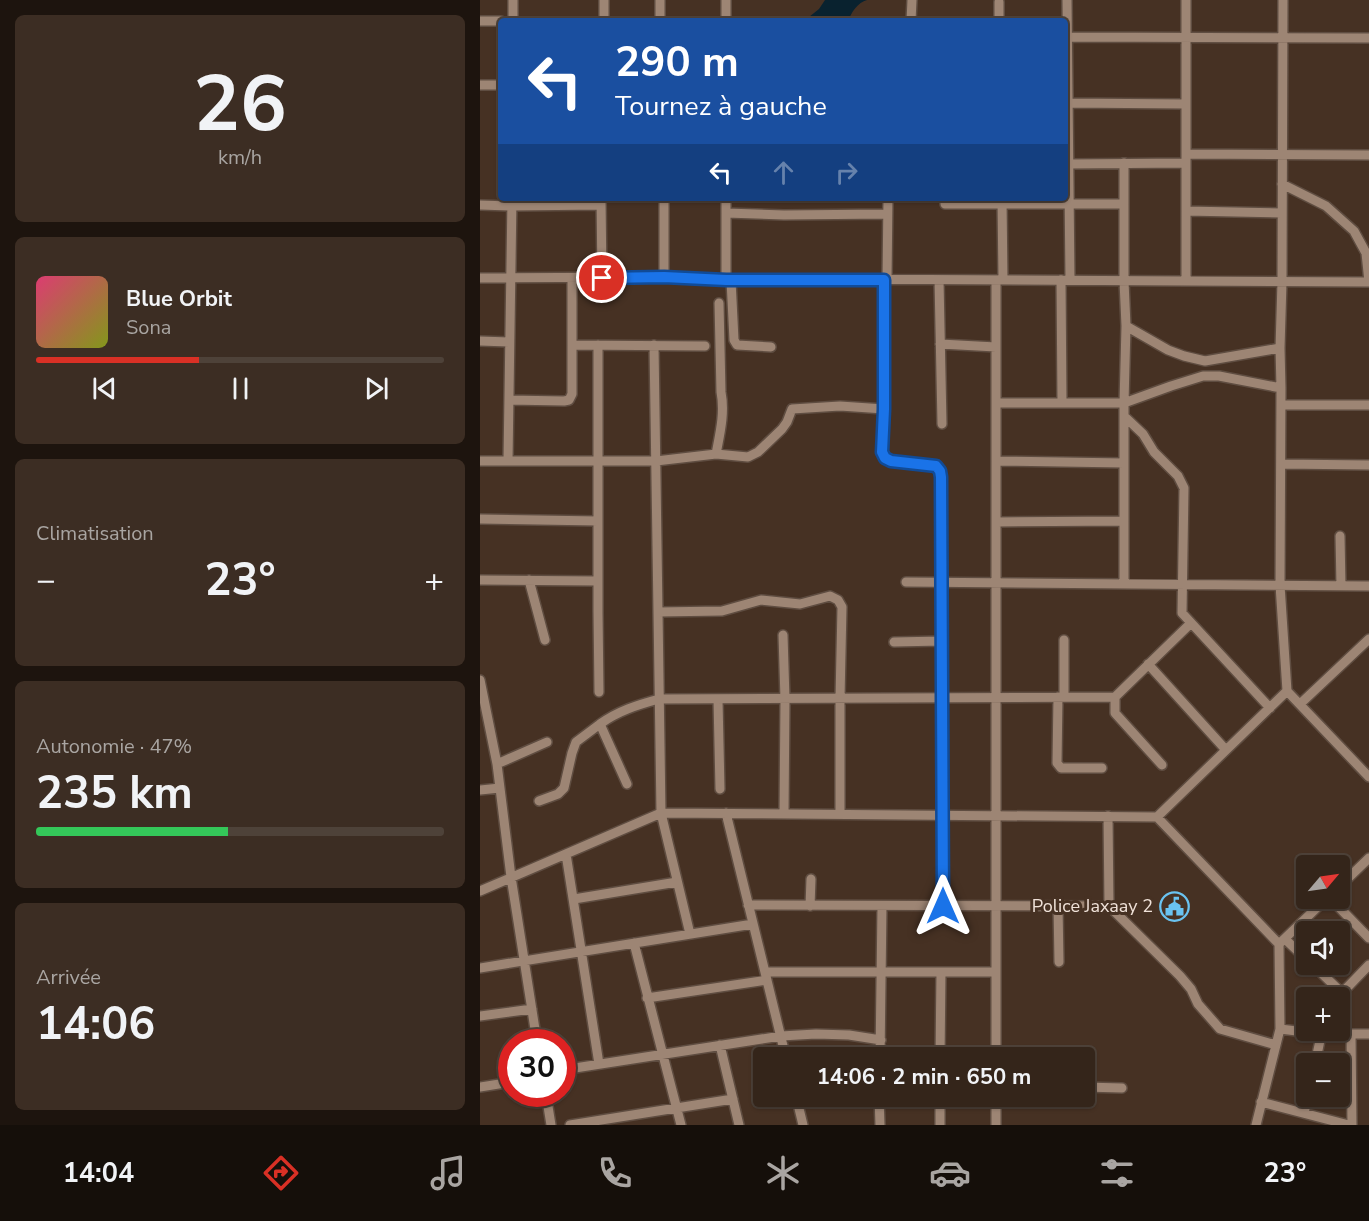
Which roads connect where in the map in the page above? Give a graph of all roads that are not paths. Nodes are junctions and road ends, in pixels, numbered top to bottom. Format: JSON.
{"nodes":[{"id":1,"x":513,"y":0,"type":"edge"},
{"id":2,"x":604,"y":0,"type":"edge"},
{"id":3,"x":660,"y":0,"type":"edge"},
{"id":4,"x":726,"y":0,"type":"edge"},
{"id":5,"x":912,"y":0,"type":"edge"},
{"id":6,"x":1067,"y":0,"type":"edge"},
{"id":7,"x":1186,"y":0,"type":"edge"},
{"id":8,"x":1283,"y":0,"type":"edge"},
{"id":9,"x":999,"y":2,"type":"edge"},
{"id":10,"x":513,"y":18,"type":"edge"},
{"id":11,"x":604,"y":18,"type":"edge"},
{"id":12,"x":660,"y":18,"type":"edge"},
{"id":13,"x":726,"y":18,"type":"edge"},
{"id":14,"x":911,"y":18,"type":"edge"},
{"id":15,"x":999,"y":18,"type":"edge"},
{"id":16,"x":1067,"y":18,"type":"edge"},
{"id":17,"x":480,"y":21,"type":"edge"},
{"id":18,"x":498,"y":21,"type":"edge"},
{"id":19,"x":1068,"y":37,"type":"edge"},
{"id":20,"x":1186,"y":38,"type":"junction"},
{"id":21,"x":1283,"y":38,"type":"junction"},
{"id":22,"x":1369,"y":38,"type":"edge"},
{"id":23,"x":480,"y":85,"type":"edge"},
{"id":24,"x":498,"y":85,"type":"edge"},
{"id":25,"x":1068,"y":103,"type":"joint"},
{"id":26,"x":1186,"y":104,"type":"junction"},
{"id":27,"x":1282,"y":154,"type":"junction"},
{"id":28,"x":1369,"y":155,"type":"edge"},
{"id":29,"x":1186,"y":158,"type":"junction"},
{"id":30,"x":1069,"y":164,"type":"junction"},
{"id":31,"x":1124,"y":164,"type":"junction"},
{"id":32,"x":1282,"y":184,"type":"junction"},
{"id":33,"x":601,"y":201,"type":"edge"},
{"id":34,"x":664,"y":201,"type":"edge"},
{"id":35,"x":726,"y":201,"type":"edge"},
{"id":36,"x":888,"y":201,"type":"edge"},
{"id":37,"x":945,"y":201,"type":"edge"},
{"id":38,"x":1002,"y":201,"type":"edge"},
{"id":39,"x":512,"y":202,"type":"edge"},
{"id":40,"x":1069,"y":204,"type":"junction"},
{"id":41,"x":1124,"y":204,"type":"junction"},
{"id":42,"x":480,"y":205,"type":"edge"},
{"id":43,"x":1186,"y":211,"type":"junction"},
{"id":44,"x":726,"y":213,"type":"junction"},
{"id":45,"x":1282,"y":213,"type":"junction"},
{"id":46,"x":887,"y":214,"type":"junction"},
{"id":47,"x":664,"y":277,"type":"junction"},
{"id":48,"x":480,"y":278,"type":"edge"},
{"id":49,"x":510,"y":278,"type":"junction"},
{"id":50,"x":572,"y":278,"type":"junction"},
{"id":51,"x":602,"y":278,"type":"junction"},
{"id":52,"x":728,"y":280,"type":"junction"},
{"id":53,"x":885,"y":280,"type":"junction"},
{"id":54,"x":939,"y":280,"type":"junction"},
{"id":55,"x":1000,"y":280,"type":"junction"},
{"id":56,"x":1066,"y":280,"type":"junction"},
{"id":57,"x":1124,"y":281,"type":"junction"},
{"id":58,"x":1186,"y":281,"type":"junction"},
{"id":59,"x":1282,"y":282,"type":"junction"},
{"id":60,"x":1369,"y":282,"type":"edge"},
{"id":61,"x":719,"y":303,"type":"dead end"},
{"id":62,"x":1126,"y":326,"type":"junction"},
{"id":63,"x":480,"y":341,"type":"edge"},
{"id":64,"x":509,"y":342,"type":"junction"},
{"id":65,"x":940,"y":344,"type":"junction"},
{"id":66,"x":572,"y":345,"type":"junction"},
{"id":67,"x":598,"y":345,"type":"junction"},
{"id":68,"x":654,"y":345,"type":"junction"},
{"id":69,"x":705,"y":346,"type":"dead end"},
{"id":70,"x":771,"y":347,"type":"dead end"},
{"id":71,"x":996,"y":347,"type":"junction"},
{"id":72,"x":1280,"y":348,"type":"junction"},
{"id":73,"x":1205,"y":361,"type":"junction"},
{"id":74,"x":1203,"y":376,"type":"junction"},
{"id":75,"x":1281,"y":388,"type":"junction"},
{"id":76,"x":509,"y":400,"type":"junction"},
{"id":77,"x":996,"y":403,"type":"junction"},
{"id":78,"x":1062,"y":403,"type":"junction"},
{"id":79,"x":1124,"y":403,"type":"junction"},
{"id":80,"x":1281,"y":405,"type":"junction"},
{"id":81,"x":1369,"y":405,"type":"edge"},
{"id":82,"x":884,"y":409,"type":"junction"},
{"id":83,"x":1124,"y":416,"type":"junction"},
{"id":84,"x":942,"y":424,"type":"dead end"},
{"id":85,"x":716,"y":454,"type":"junction"},
{"id":86,"x":480,"y":461,"type":"edge"},
{"id":87,"x":508,"y":461,"type":"junction"},
{"id":88,"x":598,"y":461,"type":"junction"},
{"id":89,"x":656,"y":461,"type":"junction"},
{"id":90,"x":996,"y":461,"type":"junction"},
{"id":91,"x":1124,"y":463,"type":"junction"},
{"id":92,"x":1281,"y":464,"type":"junction"},
{"id":93,"x":1369,"y":465,"type":"edge"},
{"id":94,"x":480,"y":519,"type":"edge"},
{"id":95,"x":598,"y":521,"type":"junction"},
{"id":96,"x":1124,"y":521,"type":"junction"},
{"id":97,"x":996,"y":522,"type":"junction"},
{"id":98,"x":1340,"y":536,"type":"dead end"},
{"id":99,"x":480,"y":580,"type":"edge"},
{"id":100,"x":529,"y":580,"type":"junction"},
{"id":101,"x":598,"y":581,"type":"junction"},
{"id":102,"x":906,"y":582,"type":"dead end"},
{"id":103,"x":941,"y":582,"type":"junction"},
{"id":104,"x":996,"y":583,"type":"junction"},
{"id":105,"x":1124,"y":584,"type":"junction"},
{"id":106,"x":1182,"y":584,"type":"junction"},
{"id":107,"x":1280,"y":585,"type":"junction"},
{"id":108,"x":1341,"y":586,"type":"junction"},
{"id":109,"x":1369,"y":586,"type":"edge"},
{"id":110,"x":658,"y":612,"type":"junction"},
{"id":111,"x":1191,"y":623,"type":"junction"},
{"id":112,"x":783,"y":635,"type":"dead end"},
{"id":113,"x":1369,"y":639,"type":"edge"},
{"id":114,"x":544,"y":640,"type":"dead end"},
{"id":115,"x":1064,"y":640,"type":"dead end"},
{"id":116,"x":941,"y":641,"type":"junction"},
{"id":117,"x":894,"y":642,"type":"dead end"},
{"id":118,"x":1148,"y":664,"type":"junction"},
{"id":119,"x":480,"y":680,"type":"edge"},
{"id":120,"x":1287,"y":691,"type":"junction"},
{"id":121,"x":599,"y":692,"type":"dead end"},
{"id":122,"x":1061,"y":697,"type":"junction"},
{"id":123,"x":1115,"y":697,"type":"junction"},
{"id":124,"x":840,"y":698,"type":"junction"},
{"id":125,"x":942,"y":698,"type":"junction"},
{"id":126,"x":996,"y":698,"type":"junction"},
{"id":127,"x":659,"y":699,"type":"junction"},
{"id":128,"x":785,"y":699,"type":"junction"},
{"id":129,"x":718,"y":700,"type":"junction"},
{"id":130,"x":1300,"y":704,"type":"junction"},
{"id":131,"x":1270,"y":708,"type":"junction"},
{"id":132,"x":600,"y":724,"type":"junction"},
{"id":133,"x":547,"y":742,"type":"dead end"},
{"id":134,"x":1226,"y":750,"type":"junction"},
{"id":135,"x":496,"y":764,"type":"junction"},
{"id":136,"x":1162,"y":765,"type":"dead end"},
{"id":137,"x":1102,"y":768,"type":"dead end"},
{"id":138,"x":1369,"y":777,"type":"edge"},
{"id":139,"x":627,"y":784,"type":"dead end"},
{"id":140,"x":500,"y":788,"type":"junction"},
{"id":141,"x":720,"y":789,"type":"dead end"},
{"id":142,"x":480,"y":790,"type":"edge"},
{"id":143,"x":539,"y":801,"type":"dead end"},
{"id":144,"x":661,"y":813,"type":"junction"},
{"id":145,"x":726,"y":813,"type":"junction"},
{"id":146,"x":784,"y":814,"type":"junction"},
{"id":147,"x":840,"y":814,"type":"junction"},
{"id":148,"x":942,"y":815,"type":"junction"},
{"id":149,"x":996,"y":815,"type":"junction"},
{"id":150,"x":1108,"y":816,"type":"junction"},
{"id":151,"x":1157,"y":816,"type":"junction"},
{"id":152,"x":566,"y":854,"type":"junction"},
{"id":153,"x":1369,"y":858,"type":"edge"},
{"id":154,"x":1350,"y":876,"type":"edge"},
{"id":155,"x":511,"y":877,"type":"junction"},
{"id":156,"x":811,"y":879,"type":"dead end"},
{"id":157,"x":677,"y":882,"type":"junction"},
{"id":158,"x":480,"y":891,"type":"edge"},
{"id":159,"x":574,"y":898,"type":"junction"},
{"id":160,"x":748,"y":905,"type":"junction"},
{"id":161,"x":810,"y":906,"type":"junction"},
{"id":162,"x":882,"y":906,"type":"junction"},
{"id":163,"x":943,"y":906,"type":"junction"},
{"id":164,"x":996,"y":906,"type":"junction"},
{"id":165,"x":1058,"y":906,"type":"junction"},
{"id":166,"x":1109,"y":906,"type":"junction"},
{"id":167,"x":1316,"y":909,"type":"edge"},
{"id":168,"x":1339,"y":909,"type":"edge"},
{"id":169,"x":753,"y":924,"type":"junction"},
{"id":170,"x":690,"y":934,"type":"junction"},
{"id":171,"x":1369,"y":938,"type":"edge"},
{"id":172,"x":1282,"y":941,"type":"junction"},
{"id":173,"x":634,"y":943,"type":"junction"},
{"id":174,"x":582,"y":952,"type":"junction"},
{"id":175,"x":1296,"y":952,"type":"edge"},
{"id":176,"x":524,"y":961,"type":"junction"},
{"id":177,"x":1059,"y":962,"type":"dead end"},
{"id":178,"x":1369,"y":964,"type":"edge"},
{"id":179,"x":480,"y":968,"type":"edge"},
{"id":180,"x":881,"y":972,"type":"junction"},
{"id":181,"x":941,"y":972,"type":"junction"},
{"id":182,"x":996,"y":972,"type":"junction"},
{"id":183,"x":1322,"y":975,"type":"edge"},
{"id":184,"x":766,"y":976,"type":"junction"},
{"id":185,"x":1332,"y":987,"type":"edge"},
{"id":186,"x":1347,"y":987,"type":"edge"},
{"id":187,"x":648,"y":998,"type":"junction"},
{"id":188,"x":532,"y":1009,"type":"junction"},
{"id":189,"x":480,"y":1016,"type":"edge"},
{"id":190,"x":535,"y":1029,"type":"edge"},
{"id":191,"x":1280,"y":1029,"type":"junction"},
{"id":192,"x":1296,"y":1030,"type":"edge"},
{"id":193,"x":1351,"y":1034,"type":"joint"},
{"id":194,"x":1369,"y":1034,"type":"edge"},
{"id":195,"x":781,"y":1036,"type":"junction"},
{"id":196,"x":881,"y":1040,"type":"junction"},
{"id":197,"x":720,"y":1045,"type":"junction"},
{"id":198,"x":1276,"y":1045,"type":"junction"},
{"id":199,"x":784,"y":1047,"type":"edge"},
{"id":200,"x":881,"y":1047,"type":"edge"},
{"id":201,"x":940,"y":1047,"type":"edge"},
{"id":202,"x":996,"y":1047,"type":"edge"},
{"id":203,"x":662,"y":1055,"type":"junction"},
{"id":204,"x":599,"y":1064,"type":"junction"},
{"id":205,"x":576,"y":1068,"type":"edge"},
{"id":206,"x":498,"y":1084,"type":"edge"},
{"id":207,"x":480,"y":1087,"type":"edge"},
{"id":208,"x":1095,"y":1087,"type":"edge"},
{"id":209,"x":1122,"y":1088,"type":"dead end"},
{"id":210,"x":733,"y":1099,"type":"junction"},
{"id":211,"x":1261,"y":1102,"type":"junction"},
{"id":212,"x":548,"y":1107,"type":"edge"},
{"id":213,"x":799,"y":1107,"type":"edge"},
{"id":214,"x":879,"y":1107,"type":"edge"},
{"id":215,"x":940,"y":1107,"type":"edge"},
{"id":216,"x":996,"y":1107,"type":"edge"},
{"id":217,"x":1305,"y":1107,"type":"edge"},
{"id":218,"x":677,"y":1108,"type":"junction"},
{"id":219,"x":1304,"y":1113,"type":"junction"},
{"id":220,"x":623,"y":1121,"type":"edge"},
{"id":221,"x":551,"y":1125,"type":"edge"},
{"id":222,"x":570,"y":1125,"type":"edge"},
{"id":223,"x":681,"y":1125,"type":"edge"},
{"id":224,"x":739,"y":1125,"type":"edge"},
{"id":225,"x":803,"y":1125,"type":"edge"},
{"id":226,"x":880,"y":1125,"type":"edge"},
{"id":227,"x":940,"y":1125,"type":"edge"},
{"id":228,"x":996,"y":1125,"type":"edge"},
{"id":229,"x":1256,"y":1125,"type":"edge"},
{"id":230,"x":1351,"y":1125,"type":"edge"}],
"edges":[{"from":1,"to":10,"type":"street"},
{"from":2,"to":11,"type":"street"},
{"from":3,"to":12,"type":"street"},
{"from":4,"to":13,"type":"street"},
{"from":5,"to":14,"type":"street"},
{"from":6,"to":16,"type":"street"},
{"from":7,"to":20,"type":"street"},
{"from":8,"to":21,"type":"street"},
{"from":9,"to":15,"type":"street"},
{"from":17,"to":18,"type":"street"},
{"from":19,"to":20,"type":"street"},
{"from":20,"to":21,"type":"street"},
{"from":20,"to":26,"type":"street"},
{"from":21,"to":22,"type":"street"},
{"from":21,"to":27,"type":"street"},
{"from":23,"to":24,"type":"street"},
{"from":25,"to":26,"type":"street"},
{"from":25,"to":30,"type":"street"},
{"from":26,"to":29,"type":"street"},
{"from":27,"to":28,"type":"street"},
{"from":27,"to":29,"type":"street"},
{"from":27,"to":32,"type":"street"},
{"from":29,"to":31,"type":"street"},
{"from":29,"to":43,"type":"street"},
{"from":30,"to":31,"type":"street"},
{"from":30,"to":40,"type":"street"},
{"from":31,"to":41,"type":"street"},
{"from":32,"to":45,"type":"street"},
{"from":32,"to":60,"type":"street"},
{"from":33,"to":39,"type":"street"},
{"from":33,"to":51,"type":"street"},
{"from":34,"to":47,"type":"street"},
{"from":35,"to":44,"type":"street"},
{"from":36,"to":46,"type":"street"},
{"from":37,"to":38,"type":"street"},
{"from":38,"to":40,"type":"street"},
{"from":38,"to":55,"type":"street"},
{"from":39,"to":42,"type":"street"},
{"from":39,"to":49,"type":"street"},
{"from":40,"to":41,"type":"street"},
{"from":40,"to":56,"type":"street"},
{"from":41,"to":57,"type":"street"},
{"from":43,"to":45,"type":"street"},
{"from":43,"to":58,"type":"street"},
{"from":44,"to":46,"type":"street"},
{"from":44,"to":52,"type":"street"},
{"from":45,"to":59,"type":"street"},
{"from":46,"to":53,"type":"street"},
{"from":47,"to":51,"type":"street"},
{"from":47,"to":52,"type":"street"},
{"from":48,"to":49,"type":"street"},
{"from":49,"to":50,"type":"street"},
{"from":49,"to":64,"type":"street"},
{"from":50,"to":51,"type":"street"},
{"from":50,"to":66,"type":"street"},
{"from":52,"to":53,"type":"street"},
{"from":52,"to":70,"type":"street"},
{"from":53,"to":54,"type":"street"},
{"from":53,"to":82,"type":"street"},
{"from":54,"to":55,"type":"street"},
{"from":54,"to":65,"type":"street"},
{"from":55,"to":56,"type":"street"},
{"from":55,"to":71,"type":"street"},
{"from":56,"to":57,"type":"street"},
{"from":56,"to":78,"type":"street"},
{"from":57,"to":58,"type":"street"},
{"from":57,"to":62,"type":"street"},
{"from":58,"to":59,"type":"street"},
{"from":59,"to":60,"type":"street"},
{"from":59,"to":72,"type":"street"},
{"from":61,"to":85,"type":"street"},
{"from":62,"to":73,"type":"street"},
{"from":62,"to":79,"type":"street"},
{"from":63,"to":64,"type":"street"},
{"from":64,"to":76,"type":"street"},
{"from":65,"to":71,"type":"street"},
{"from":65,"to":84,"type":"street"},
{"from":66,"to":67,"type":"street"},
{"from":66,"to":76,"type":"street"},
{"from":67,"to":68,"type":"street"},
{"from":67,"to":88,"type":"street"},
{"from":68,"to":69,"type":"street"},
{"from":68,"to":89,"type":"street"},
{"from":71,"to":77,"type":"street"},
{"from":72,"to":73,"type":"street"},
{"from":72,"to":75,"type":"street"},
{"from":73,"to":74,"type":"street"},
{"from":74,"to":75,"type":"street"},
{"from":74,"to":79,"type":"street"},
{"from":75,"to":80,"type":"street"},
{"from":76,"to":87,"type":"street"},
{"from":77,"to":78,"type":"street"},
{"from":77,"to":90,"type":"street"},
{"from":78,"to":79,"type":"street"},
{"from":79,"to":83,"type":"street"},
{"from":80,"to":81,"type":"street"},
{"from":80,"to":92,"type":"street"},
{"from":82,"to":85,"type":"street"},
{"from":82,"to":103,"type":"street"},
{"from":83,"to":91,"type":"street"},
{"from":83,"to":106,"type":"street"},
{"from":85,"to":89,"type":"street"},
{"from":86,"to":87,"type":"street"},
{"from":87,"to":88,"type":"street"},
{"from":88,"to":89,"type":"street"},
{"from":88,"to":95,"type":"street"},
{"from":89,"to":110,"type":"street"},
{"from":90,"to":91,"type":"street"},
{"from":90,"to":97,"type":"street"},
{"from":91,"to":96,"type":"street"},
{"from":92,"to":93,"type":"street"},
{"from":92,"to":107,"type":"street"},
{"from":94,"to":95,"type":"street"},
{"from":95,"to":101,"type":"street"},
{"from":96,"to":97,"type":"street"},
{"from":96,"to":105,"type":"street"},
{"from":97,"to":104,"type":"street"},
{"from":98,"to":108,"type":"street"},
{"from":99,"to":100,"type":"street"},
{"from":100,"to":101,"type":"street"},
{"from":100,"to":114,"type":"street"},
{"from":101,"to":121,"type":"street"},
{"from":102,"to":103,"type":"street"},
{"from":103,"to":104,"type":"street"},
{"from":103,"to":116,"type":"street"},
{"from":104,"to":105,"type":"street"},
{"from":104,"to":126,"type":"street"},
{"from":105,"to":106,"type":"street"},
{"from":106,"to":107,"type":"street"},
{"from":106,"to":111,"type":"street"},
{"from":107,"to":108,"type":"street"},
{"from":107,"to":120,"type":"street"},
{"from":108,"to":109,"type":"street"},
{"from":110,"to":124,"type":"street"},
{"from":110,"to":127,"type":"street"},
{"from":111,"to":118,"type":"street"},
{"from":111,"to":131,"type":"street"},
{"from":112,"to":128,"type":"street"},
{"from":113,"to":130,"type":"street"},
{"from":115,"to":122,"type":"street"},
{"from":116,"to":117,"type":"street"},
{"from":116,"to":125,"type":"street"},
{"from":118,"to":123,"type":"street"},
{"from":118,"to":134,"type":"street"},
{"from":119,"to":135,"type":"street"},
{"from":120,"to":130,"type":"street"},
{"from":120,"to":131,"type":"street"},
{"from":122,"to":123,"type":"street"},
{"from":122,"to":126,"type":"street"},
{"from":122,"to":137,"type":"street"},
{"from":123,"to":136,"type":"street"},
{"from":124,"to":125,"type":"street"},
{"from":124,"to":128,"type":"street"},
{"from":124,"to":147,"type":"street"},
{"from":125,"to":126,"type":"street"},
{"from":125,"to":148,"type":"street"},
{"from":126,"to":149,"type":"street"},
{"from":127,"to":129,"type":"street"},
{"from":127,"to":132,"type":"street"},
{"from":127,"to":144,"type":"street"},
{"from":128,"to":129,"type":"street"},
{"from":128,"to":146,"type":"street"},
{"from":129,"to":141,"type":"street"},
{"from":130,"to":138,"type":"street"},
{"from":131,"to":134,"type":"street"},
{"from":132,"to":139,"type":"street"},
{"from":132,"to":143,"type":"street"},
{"from":133,"to":135,"type":"street"},
{"from":134,"to":151,"type":"street"},
{"from":135,"to":140,"type":"street"},
{"from":140,"to":142,"type":"street"},
{"from":140,"to":155,"type":"street"},
{"from":144,"to":145,"type":"street"},
{"from":144,"to":152,"type":"street"},
{"from":144,"to":157,"type":"street"},
{"from":145,"to":146,"type":"street"},
{"from":145,"to":160,"type":"street"},
{"from":146,"to":147,"type":"street"},
{"from":147,"to":148,"type":"street"},
{"from":148,"to":149,"type":"street"},
{"from":148,"to":163,"type":"street"},
{"from":149,"to":150,"type":"street"},
{"from":149,"to":164,"type":"street"},
{"from":150,"to":151,"type":"street"},
{"from":150,"to":166,"type":"street"},
{"from":151,"to":172,"type":"street"},
{"from":152,"to":155,"type":"street"},
{"from":152,"to":159,"type":"street"},
{"from":153,"to":154,"type":"street"},
{"from":155,"to":158,"type":"street"},
{"from":155,"to":176,"type":"street"},
{"from":156,"to":161,"type":"street"},
{"from":157,"to":159,"type":"street"},
{"from":157,"to":170,"type":"street"},
{"from":159,"to":174,"type":"street"},
{"from":160,"to":161,"type":"street"},
{"from":160,"to":169,"type":"street"},
{"from":161,"to":162,"type":"street"},
{"from":162,"to":163,"type":"street"},
{"from":162,"to":180,"type":"street"},
{"from":163,"to":164,"type":"street"},
{"from":164,"to":165,"type":"street"},
{"from":164,"to":182,"type":"street"},
{"from":165,"to":166,"type":"street"},
{"from":165,"to":177,"type":"street"},
{"from":166,"to":198,"type":"street"},
{"from":167,"to":172,"type":"street"},
{"from":168,"to":171,"type":"street"},
{"from":169,"to":170,"type":"street"},
{"from":169,"to":184,"type":"street"},
{"from":170,"to":173,"type":"street"},
{"from":172,"to":175,"type":"street"},
{"from":172,"to":191,"type":"street"},
{"from":173,"to":174,"type":"street"},
{"from":173,"to":187,"type":"street"},
{"from":174,"to":176,"type":"street"},
{"from":174,"to":204,"type":"street"},
{"from":176,"to":179,"type":"street"},
{"from":176,"to":188,"type":"street"},
{"from":178,"to":186,"type":"street"},
{"from":180,"to":181,"type":"street"},
{"from":180,"to":184,"type":"street"},
{"from":180,"to":196,"type":"street"},
{"from":181,"to":182,"type":"street"},
{"from":181,"to":201,"type":"street"},
{"from":182,"to":202,"type":"street"},
{"from":183,"to":185,"type":"street"},
{"from":184,"to":187,"type":"street"},
{"from":184,"to":195,"type":"street"},
{"from":187,"to":203,"type":"street"},
{"from":188,"to":189,"type":"street"},
{"from":188,"to":190,"type":"street"},
{"from":191,"to":192,"type":"street"},
{"from":191,"to":198,"type":"street"},
{"from":193,"to":194,"type":"street"},
{"from":193,"to":230,"type":"street"},
{"from":195,"to":196,"type":"street"},
{"from":195,"to":197,"type":"street"},
{"from":195,"to":199,"type":"street"},
{"from":196,"to":200,"type":"street"},
{"from":197,"to":203,"type":"street"},
{"from":197,"to":210,"type":"street"},
{"from":198,"to":211,"type":"street"},
{"from":203,"to":204,"type":"street"},
{"from":203,"to":218,"type":"street"},
{"from":204,"to":205,"type":"street"},
{"from":206,"to":207,"type":"street"},
{"from":208,"to":209,"type":"street"},
{"from":210,"to":218,"type":"street"},
{"from":210,"to":224,"type":"street"},
{"from":211,"to":219,"type":"street"},
{"from":211,"to":229,"type":"street"},
{"from":212,"to":221,"type":"street"},
{"from":213,"to":225,"type":"street"},
{"from":214,"to":226,"type":"street"},
{"from":215,"to":227,"type":"street"},
{"from":216,"to":228,"type":"street"},
{"from":217,"to":219,"type":"street"},
{"from":218,"to":220,"type":"street"},
{"from":218,"to":223,"type":"street"},
{"from":219,"to":230,"type":"street"},
{"from":220,"to":222,"type":"street"}]}
